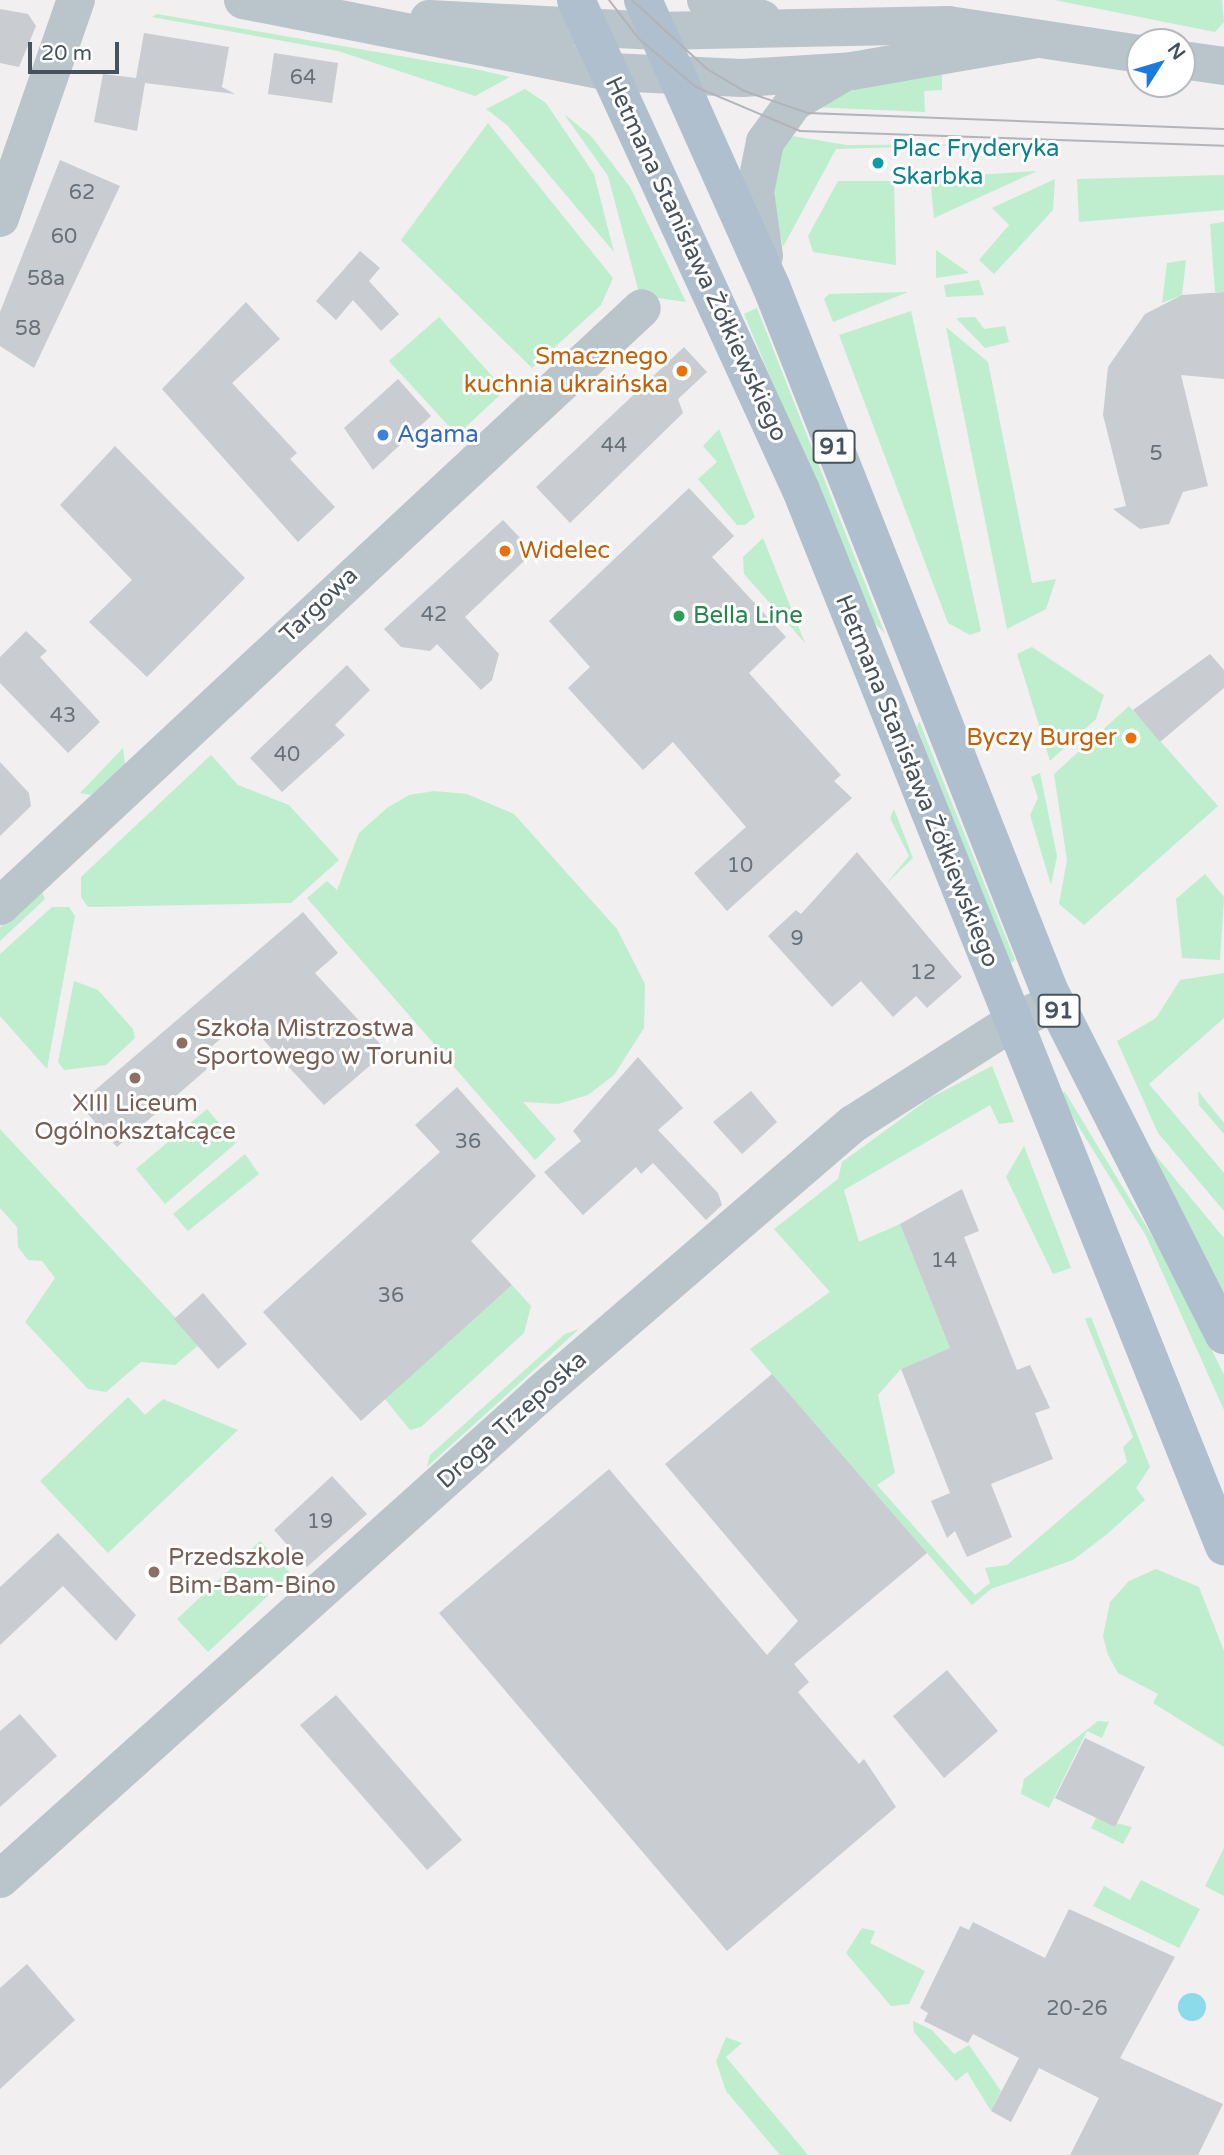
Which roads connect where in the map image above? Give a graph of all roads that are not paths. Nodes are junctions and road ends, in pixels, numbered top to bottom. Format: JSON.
{"nodes":[{"id":1,"x":76,"y":0,"type":"edge"},
{"id":2,"x":243,"y":0,"type":"edge"},
{"id":3,"x":483,"y":0,"type":"edge"},
{"id":4,"x":706,"y":0,"type":"edge"},
{"id":5,"x":582,"y":12,"type":"edge"},
{"id":6,"x":650,"y":16,"type":"edge"},
{"id":7,"x":448,"y":18,"type":"junction"},
{"id":8,"x":378,"y":22,"type":"junction"},
{"id":9,"x":802,"y":27,"type":"junction"},
{"id":10,"x":1038,"y":39,"type":"junction"},
{"id":11,"x":1126,"y":52,"type":"edge"},
{"id":12,"x":1196,"y":62,"type":"edge"},
{"id":13,"x":1224,"y":66,"type":"edge"},
{"id":14,"x":852,"y":71,"type":"junction"},
{"id":15,"x":610,"y":72,"type":"junction"},
{"id":16,"x":677,"y":75,"type":"junction"},
{"id":17,"x":0,"y":218,"type":"edge"},
{"id":18,"x":771,"y":286,"type":"junction"},
{"id":19,"x":642,"y":308,"type":"dead end"},
{"id":20,"x":0,"y":906,"type":"edge"},
{"id":21,"x":1055,"y":1003,"type":"junction"},
{"id":22,"x":1014,"y":1021,"type":"junction"},
{"id":23,"x":1224,"y":1335,"type":"edge"},
{"id":24,"x":1224,"y":1546,"type":"edge"},
{"id":25,"x":0,"y":1879,"type":"edge"}],
"edges":[{"from":1,"to":17,"type":"street"},
{"from":2,"to":8,"type":"street"},
{"from":3,"to":7,"type":"street"},
{"from":4,"to":9,"type":"street"},
{"from":5,"to":6,"type":"street"},
{"from":5,"to":7,"type":"street"},
{"from":5,"to":15,"type":"main road","name":"Hetmana Stanisława Żółkiewskiego"},
{"from":6,"to":9,"type":"street"},
{"from":6,"to":16,"type":"main road","name":"Hetmana Stanisława Żółkiewskiego"},
{"from":7,"to":8,"type":"street"},
{"from":8,"to":15,"type":"street"},
{"from":9,"to":10,"type":"street"},
{"from":10,"to":11,"type":"street"},
{"from":10,"to":14,"type":"street"},
{"from":12,"to":13,"type":"street"},
{"from":14,"to":16,"type":"street"},
{"from":14,"to":18,"type":"street"},
{"from":15,"to":16,"type":"street"},
{"from":15,"to":22,"type":"main road","name":"Hetmana Stanisława Żółkiewskiego","number":"91"},
{"from":16,"to":18,"type":"main road","name":"Hetmana Stanisława Żółkiewskiego"},
{"from":18,"to":21,"type":"main road","name":"Hetmana Stanisława Żółkiewskiego","number":"91"},
{"from":19,"to":20,"type":"street","name":"Targowa"},
{"from":21,"to":22,"type":"street","name":"Droga Trzeposka"},
{"from":21,"to":23,"type":"main road","name":"Hetmana Stanisława Żółkiewskiego","number":"91"},
{"from":22,"to":24,"type":"main road","name":"Hetmana Stanisława Żółkiewskiego","number":"91"},
{"from":22,"to":25,"type":"street","name":"Droga Trzeposka"}]}
